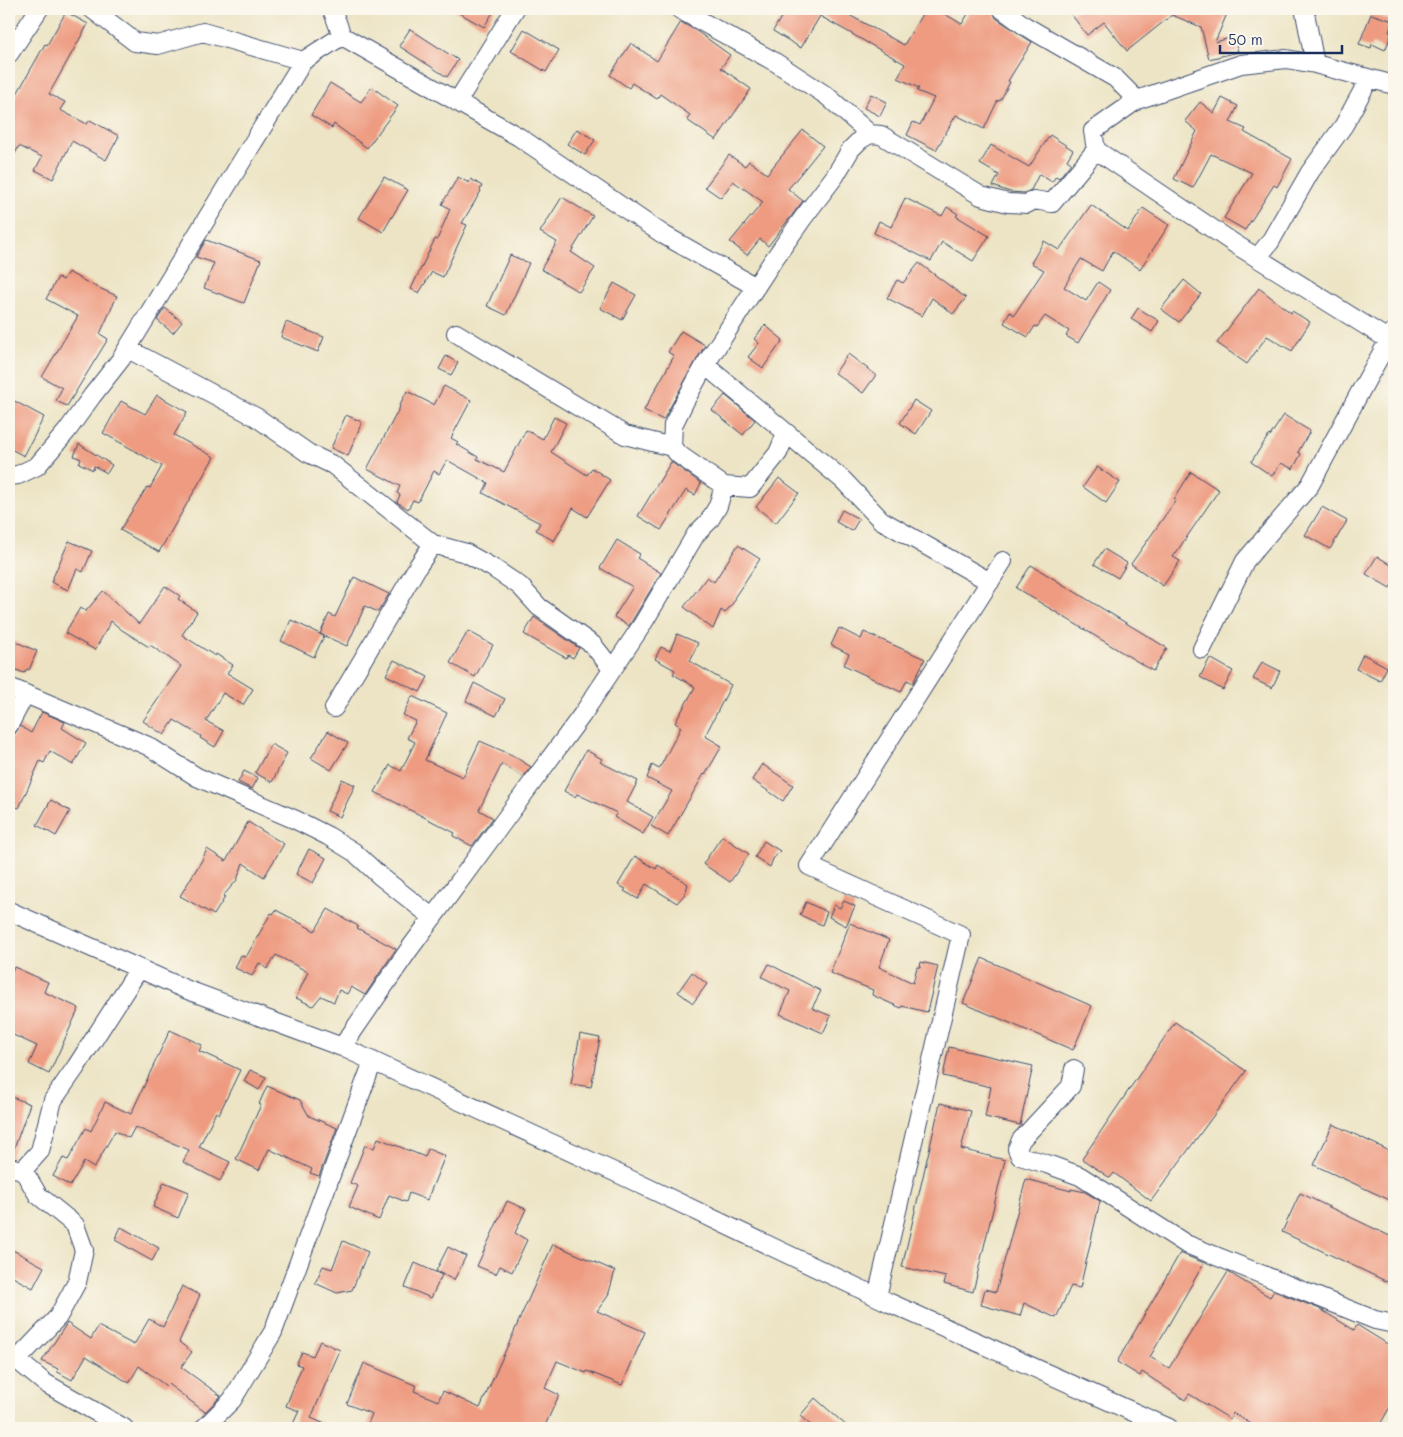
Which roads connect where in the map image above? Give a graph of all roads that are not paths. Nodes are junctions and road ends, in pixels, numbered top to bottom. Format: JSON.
{"nodes":[{"id":1,"x":40,"y":9,"type":"edge"},
{"id":2,"x":92,"y":9,"type":"edge"},
{"id":3,"x":332,"y":9,"type":"edge"},
{"id":4,"x":516,"y":9,"type":"edge"},
{"id":5,"x":679,"y":9,"type":"edge"},
{"id":6,"x":1002,"y":9,"type":"edge"},
{"id":7,"x":1307,"y":9,"type":"edge"},
{"id":8,"x":342,"y":36,"type":"junction"},
{"id":9,"x":9,"y":54,"type":"edge"},
{"id":10,"x":303,"y":61,"type":"junction"},
{"id":11,"x":1315,"y":64,"type":"junction"},
{"id":12,"x":1369,"y":79,"type":"junction"},
{"id":13,"x":1394,"y":85,"type":"edge"},
{"id":14,"x":1137,"y":100,"type":"junction"},
{"id":15,"x":458,"y":102,"type":"junction"},
{"id":16,"x":870,"y":134,"type":"junction"},
{"id":17,"x":1096,"y":150,"type":"junction"},
{"id":18,"x":1257,"y":258,"type":"junction"},
{"id":19,"x":756,"y":287,"type":"junction"},
{"id":20,"x":456,"y":333,"type":"dead end"},
{"id":21,"x":1391,"y":336,"type":"edge"},
{"id":22,"x":128,"y":348,"type":"junction"},
{"id":23,"x":705,"y":365,"type":"junction"},
{"id":24,"x":786,"y":434,"type":"junction"},
{"id":25,"x":672,"y":447,"type":"junction"},
{"id":26,"x":9,"y":476,"type":"edge"},
{"id":27,"x":724,"y":486,"type":"junction"},
{"id":28,"x":433,"y":544,"type":"junction"},
{"id":29,"x":1003,"y":561,"type":"dead end"},
{"id":30,"x":990,"y":582,"type":"junction"},
{"id":31,"x":1202,"y":649,"type":"dead end"},
{"id":32,"x":612,"y":669,"type":"junction"},
{"id":33,"x":16,"y":690,"type":"edge"},
{"id":34,"x":334,"y":708,"type":"dead end"},
{"id":35,"x":9,"y":725,"type":"edge"},
{"id":36,"x":9,"y":911,"type":"edge"},
{"id":37,"x":432,"y":918,"type":"junction"},
{"id":38,"x":138,"y":970,"type":"junction"},
{"id":39,"x":342,"y":1047,"type":"junction"},
{"id":40,"x":373,"y":1062,"type":"junction"},
{"id":41,"x":1074,"y":1069,"type":"dead end"},
{"id":42,"x":16,"y":1169,"type":"edge"},
{"id":43,"x":877,"y":1297,"type":"junction"},
{"id":44,"x":1394,"y":1324,"type":"edge"},
{"id":45,"x":13,"y":1357,"type":"edge"},
{"id":46,"x":124,"y":1428,"type":"edge"},
{"id":47,"x":204,"y":1428,"type":"edge"},
{"id":48,"x":1168,"y":1428,"type":"edge"}],
"edges":[{"from":1,"to":9,"type":"street"},
{"from":2,"to":10,"type":"street"},
{"from":3,"to":8,"type":"street"},
{"from":4,"to":15,"type":"street"},
{"from":5,"to":16,"type":"street"},
{"from":6,"to":14,"type":"street"},
{"from":7,"to":11,"type":"street"},
{"from":8,"to":10,"type":"street"},
{"from":8,"to":15,"type":"street"},
{"from":10,"to":22,"type":"street"},
{"from":11,"to":12,"type":"street"},
{"from":11,"to":14,"type":"street"},
{"from":12,"to":13,"type":"street"},
{"from":12,"to":18,"type":"street"},
{"from":14,"to":17,"type":"street"},
{"from":15,"to":19,"type":"street"},
{"from":16,"to":17,"type":"street"},
{"from":16,"to":19,"type":"street"},
{"from":17,"to":18,"type":"street"},
{"from":18,"to":21,"type":"street"},
{"from":19,"to":23,"type":"street"},
{"from":20,"to":25,"type":"street"},
{"from":21,"to":31,"type":"street"},
{"from":22,"to":26,"type":"street"},
{"from":22,"to":28,"type":"street"},
{"from":23,"to":24,"type":"street"},
{"from":23,"to":25,"type":"street"},
{"from":24,"to":27,"type":"street"},
{"from":24,"to":30,"type":"street"},
{"from":25,"to":27,"type":"street"},
{"from":27,"to":32,"type":"street"},
{"from":28,"to":32,"type":"street"},
{"from":28,"to":34,"type":"street"},
{"from":29,"to":30,"type":"street"},
{"from":30,"to":43,"type":"street"},
{"from":32,"to":37,"type":"street"},
{"from":33,"to":35,"type":"street"},
{"from":33,"to":37,"type":"street"},
{"from":36,"to":38,"type":"street"},
{"from":37,"to":39,"type":"street"},
{"from":38,"to":39,"type":"street"},
{"from":38,"to":42,"type":"street"},
{"from":39,"to":40,"type":"street"},
{"from":40,"to":43,"type":"street"},
{"from":40,"to":47,"type":"street"},
{"from":41,"to":44,"type":"street"},
{"from":42,"to":45,"type":"street"},
{"from":43,"to":48,"type":"street"},
{"from":45,"to":46,"type":"street"}]}
